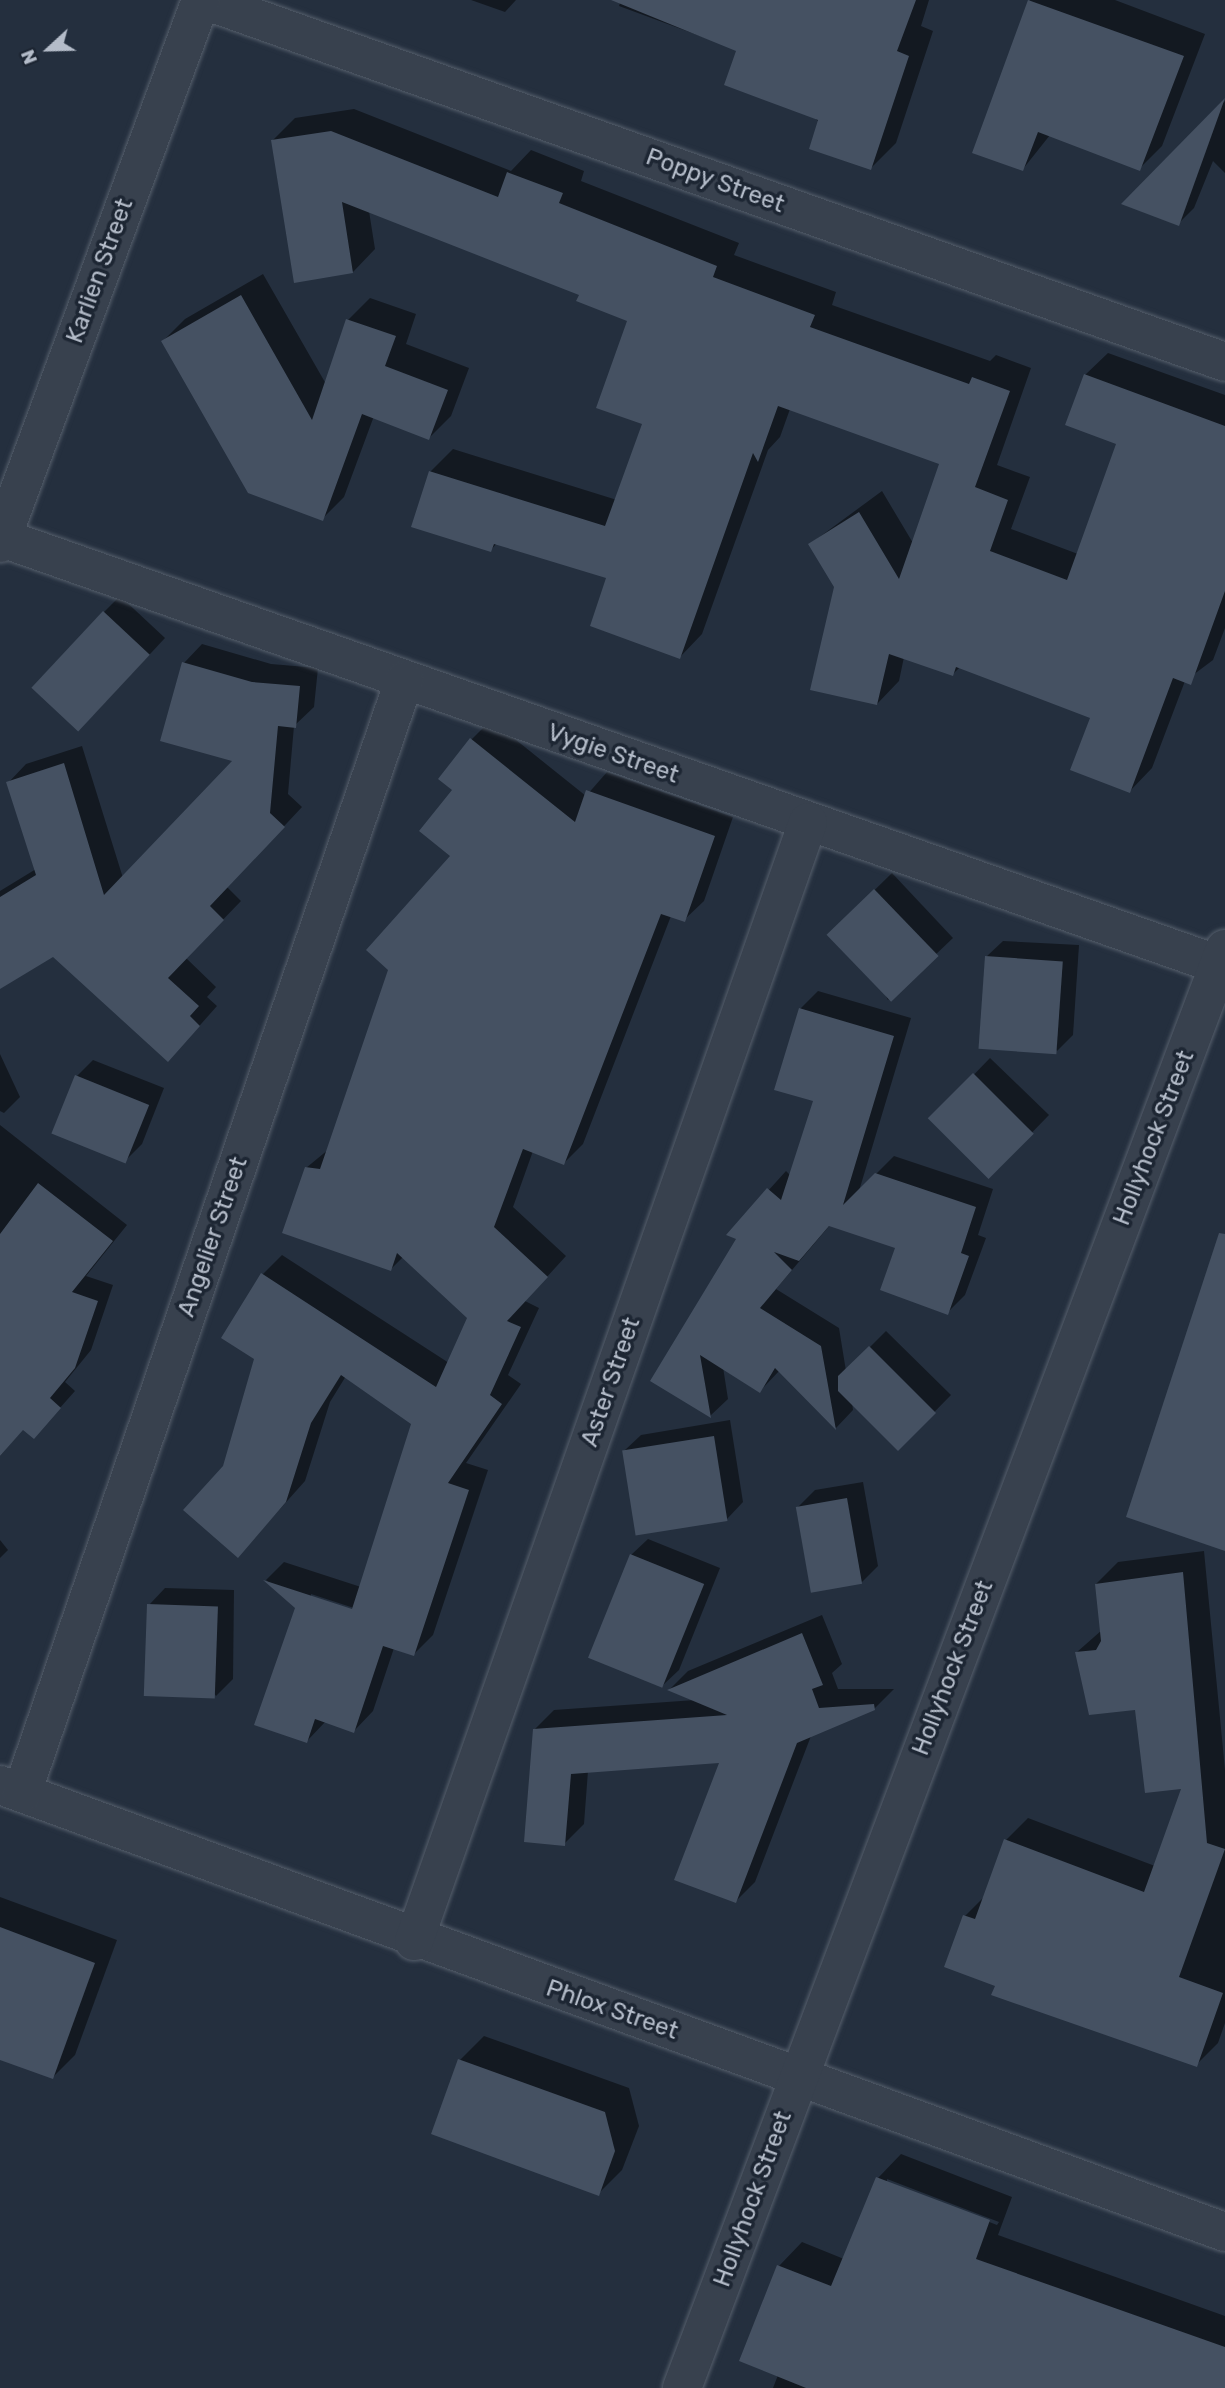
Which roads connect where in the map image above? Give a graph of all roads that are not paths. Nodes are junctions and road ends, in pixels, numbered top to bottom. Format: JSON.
{"nodes":[{"id":1,"x":202,"y":0,"type":"edge"},
{"id":2,"x":1225,"y":362,"type":"edge"},
{"id":3,"x":1,"y":541,"type":"edge"},
{"id":4,"x":404,"y":681,"type":"junction"},
{"id":5,"x":808,"y":822,"type":"junction"},
{"id":6,"x":1223,"y":960,"type":"edge"},
{"id":7,"x":11,"y":1789,"type":"edge"},
{"id":8,"x":414,"y":1941,"type":"junction"},
{"id":9,"x":799,"y":2075,"type":"junction"},
{"id":10,"x":1225,"y":2232,"type":"edge"},
{"id":11,"x":682,"y":2388,"type":"edge"}],
"edges":[{"from":1,"to":2,"type":"street","name":"Poppy Street"},
{"from":1,"to":3,"type":"street","name":"Karlien Street"},
{"from":3,"to":4,"type":"street","name":"Vygie Street"},
{"from":4,"to":5,"type":"street","name":"Vygie Street"},
{"from":4,"to":7,"type":"street","name":"Angelier Street"},
{"from":5,"to":6,"type":"street","name":"Vygie Street"},
{"from":5,"to":8,"type":"street","name":"Aster Street"},
{"from":6,"to":9,"type":"street","name":"Hollyhock Street"},
{"from":7,"to":8,"type":"street","name":"Phlox Street"},
{"from":8,"to":9,"type":"street","name":"Phlox Street"},
{"from":9,"to":10,"type":"street","name":"Phlox Street"},
{"from":9,"to":11,"type":"street","name":"Hollyhock Street"}]}
